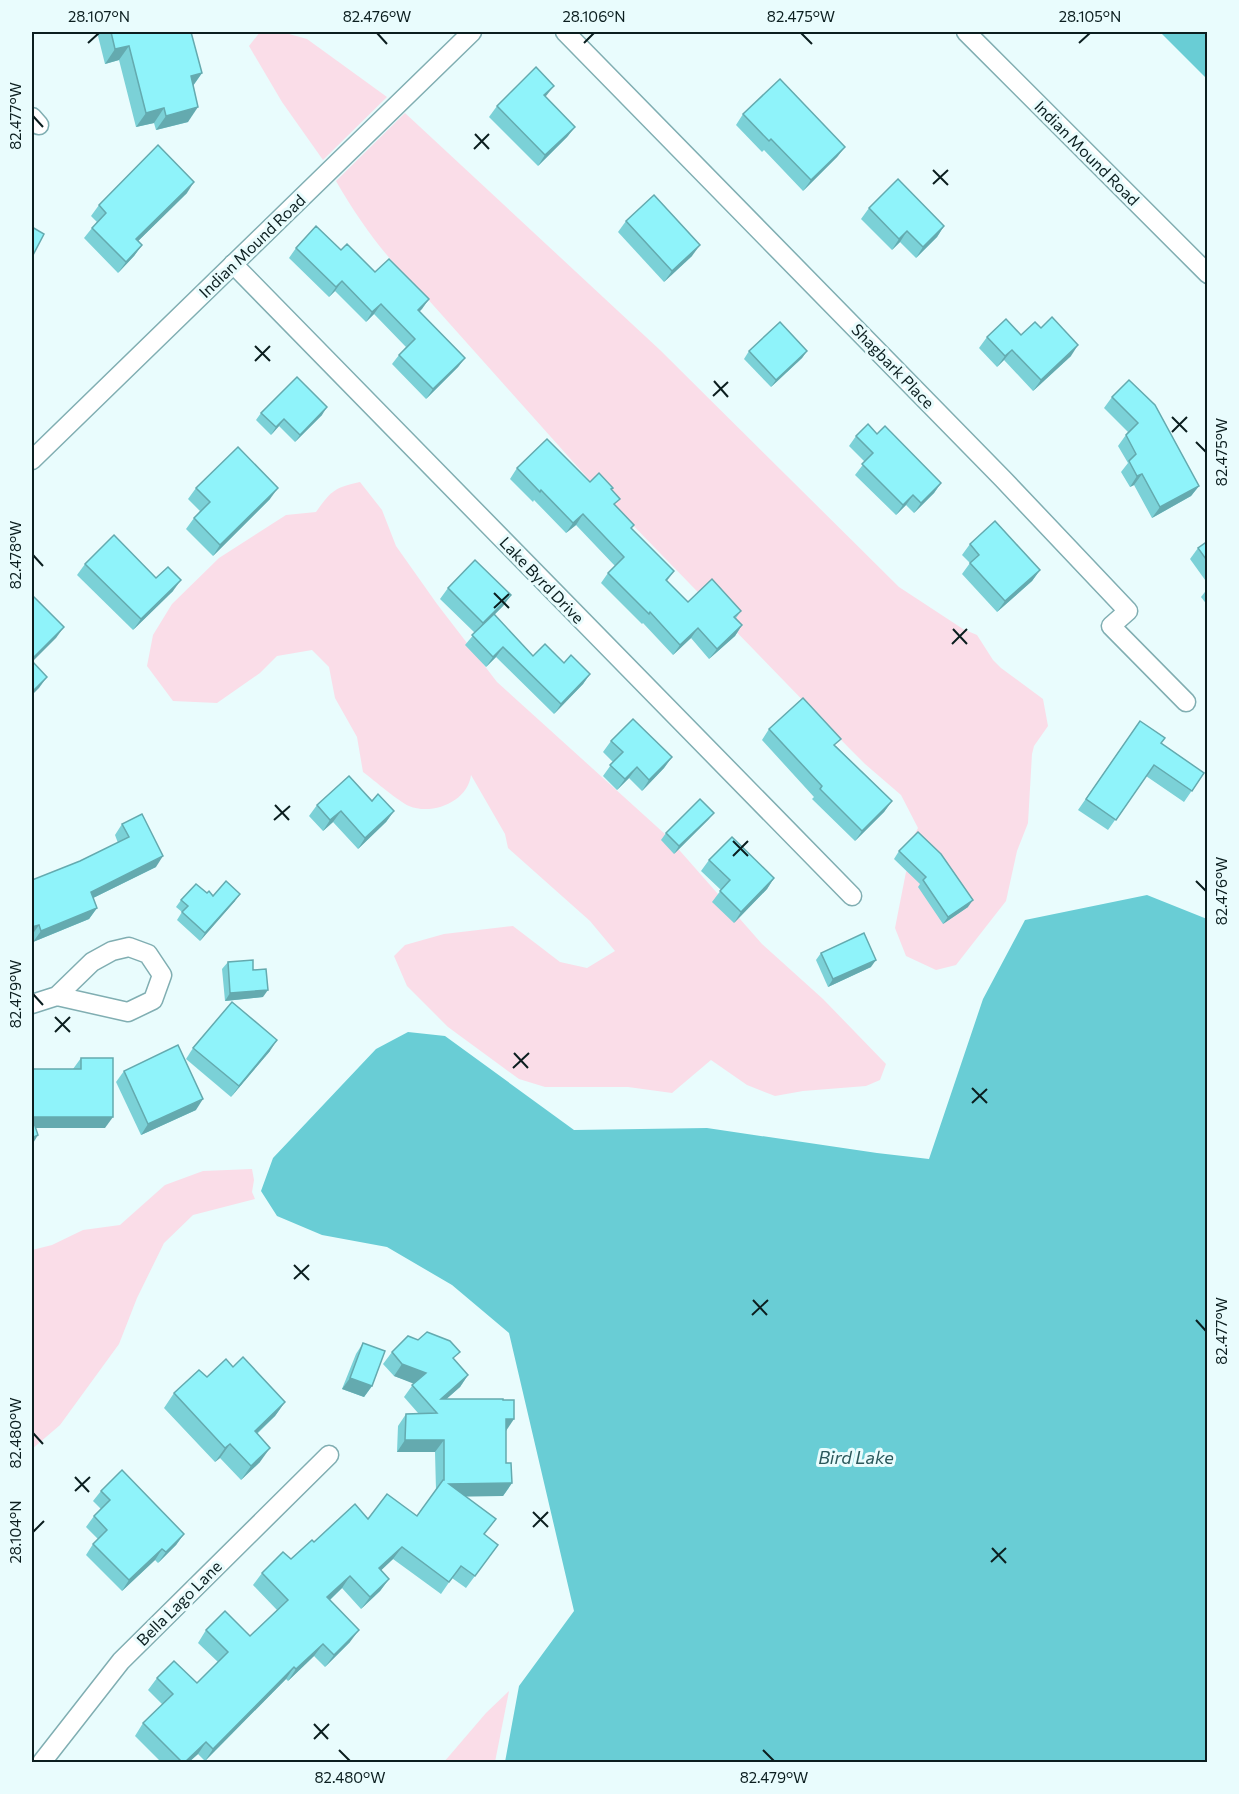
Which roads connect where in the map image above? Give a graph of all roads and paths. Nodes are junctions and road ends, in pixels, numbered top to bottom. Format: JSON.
{"nodes":[{"id":1,"x":472,"y":32,"type":"edge"},
{"id":2,"x":565,"y":32,"type":"edge"},
{"id":3,"x":966,"y":32,"type":"edge"},
{"id":4,"x":233,"y":264,"type":"junction"},
{"id":5,"x":1208,"y":274,"type":"edge"},
{"id":6,"x":32,"y":460,"type":"edge"},
{"id":7,"x":1186,"y":702,"type":"dead end"},
{"id":8,"x":852,"y":896,"type":"dead end"},
{"id":9,"x":57,"y":996,"type":"junction"},
{"id":10,"x":32,"y":1004,"type":"edge"},
{"id":11,"x":328,"y":1455,"type":"dead end"},
{"id":12,"x":42,"y":1762,"type":"edge"}],
"edges":[{"from":1,"to":4,"type":"street","name":"Indian Mound Road"},
{"from":2,"to":7,"type":"street","name":"Shagbark Place"},
{"from":3,"to":5,"type":"street","name":"Indian Mound Road"},
{"from":4,"to":6,"type":"street","name":"Indian Mound Road"},
{"from":4,"to":8,"type":"street","name":"Lake Byrd Drive"},
{"from":9,"to":9,"type":"street"},
{"from":9,"to":10,"type":"street"},
{"from":11,"to":12,"type":"street","name":"Bella Lago Lane"}]}
